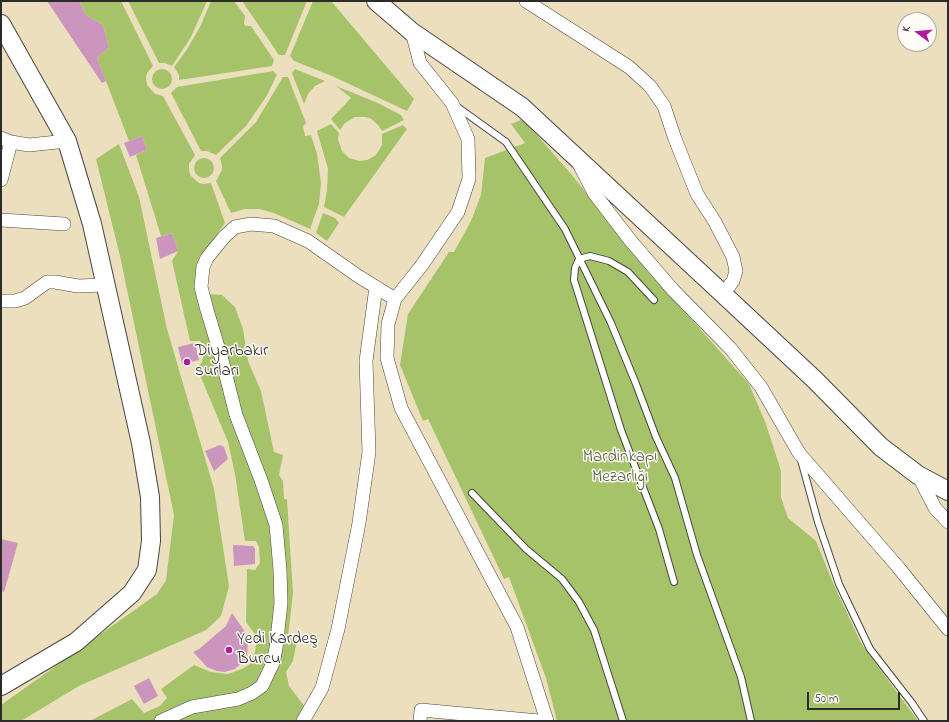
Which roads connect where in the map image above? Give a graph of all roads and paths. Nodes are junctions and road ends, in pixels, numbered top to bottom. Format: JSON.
{"nodes":[{"id":1,"x":376,"y":1,"type":"edge"},
{"id":2,"x":526,"y":1,"type":"edge"},
{"id":3,"x":1,"y":24,"type":"edge"},
{"id":4,"x":412,"y":32,"type":"junction"},
{"id":5,"x":452,"y":103,"type":"junction"},
{"id":6,"x":6,"y":140,"type":"edge"},
{"id":7,"x":67,"y":141,"type":"junction"},
{"id":8,"x":573,"y":153,"type":"junction"},
{"id":9,"x":1,"y":180,"type":"edge"},
{"id":10,"x":1,"y":220,"type":"edge"},
{"id":11,"x":64,"y":224,"type":"dead end"},
{"id":12,"x":579,"y":259,"type":"junction"},
{"id":13,"x":105,"y":285,"type":"junction"},
{"id":14,"x":376,"y":287,"type":"junction"},
{"id":15,"x":723,"y":294,"type":"junction"},
{"id":16,"x":395,"y":298,"type":"junction"},
{"id":17,"x":654,"y":300,"type":"dead end"},
{"id":18,"x":1,"y":301,"type":"edge"},
{"id":19,"x":798,"y":453,"type":"junction"},
{"id":20,"x":918,"y":475,"type":"junction"},
{"id":21,"x":948,"y":490,"type":"edge"},
{"id":22,"x":472,"y":493,"type":"dead end"},
{"id":23,"x":948,"y":522,"type":"edge"},
{"id":24,"x":674,"y":582,"type":"dead end"},
{"id":25,"x":948,"y":629,"type":"edge"},
{"id":26,"x":1,"y":686,"type":"edge"},
{"id":27,"x":161,"y":721,"type":"edge"},
{"id":28,"x":303,"y":721,"type":"edge"},
{"id":29,"x":420,"y":721,"type":"edge"},
{"id":30,"x":539,"y":721,"type":"edge"},
{"id":31,"x":547,"y":721,"type":"edge"},
{"id":32,"x":623,"y":721,"type":"edge"},
{"id":33,"x":751,"y":721,"type":"edge"},
{"id":34,"x":924,"y":721,"type":"edge"}],
"edges":[{"from":1,"to":4,"type":"street"},
{"from":2,"to":15,"type":"street"},
{"from":3,"to":7,"type":"street"},
{"from":4,"to":5,"type":"street"},
{"from":4,"to":8,"type":"street"},
{"from":5,"to":12,"type":"lane"},
{"from":5,"to":16,"type":"street"},
{"from":6,"to":7,"type":"street"},
{"from":6,"to":9,"type":"street"},
{"from":7,"to":13,"type":"street"},
{"from":8,"to":15,"type":"street"},
{"from":8,"to":19,"type":"street"},
{"from":10,"to":11,"type":"street"},
{"from":12,"to":17,"type":"lane"},
{"from":12,"to":24,"type":"lane"},
{"from":12,"to":33,"type":"lane"},
{"from":13,"to":18,"type":"street"},
{"from":13,"to":26,"type":"street"},
{"from":14,"to":16,"type":"street"},
{"from":14,"to":27,"type":"street"},
{"from":14,"to":28,"type":"street"},
{"from":15,"to":20,"type":"street"},
{"from":16,"to":31,"type":"street"},
{"from":19,"to":25,"type":"street"},
{"from":19,"to":34,"type":"lane"},
{"from":20,"to":21,"type":"street"},
{"from":20,"to":23,"type":"street"},
{"from":22,"to":32,"type":"lane"},
{"from":29,"to":30,"type":"street"}]}
